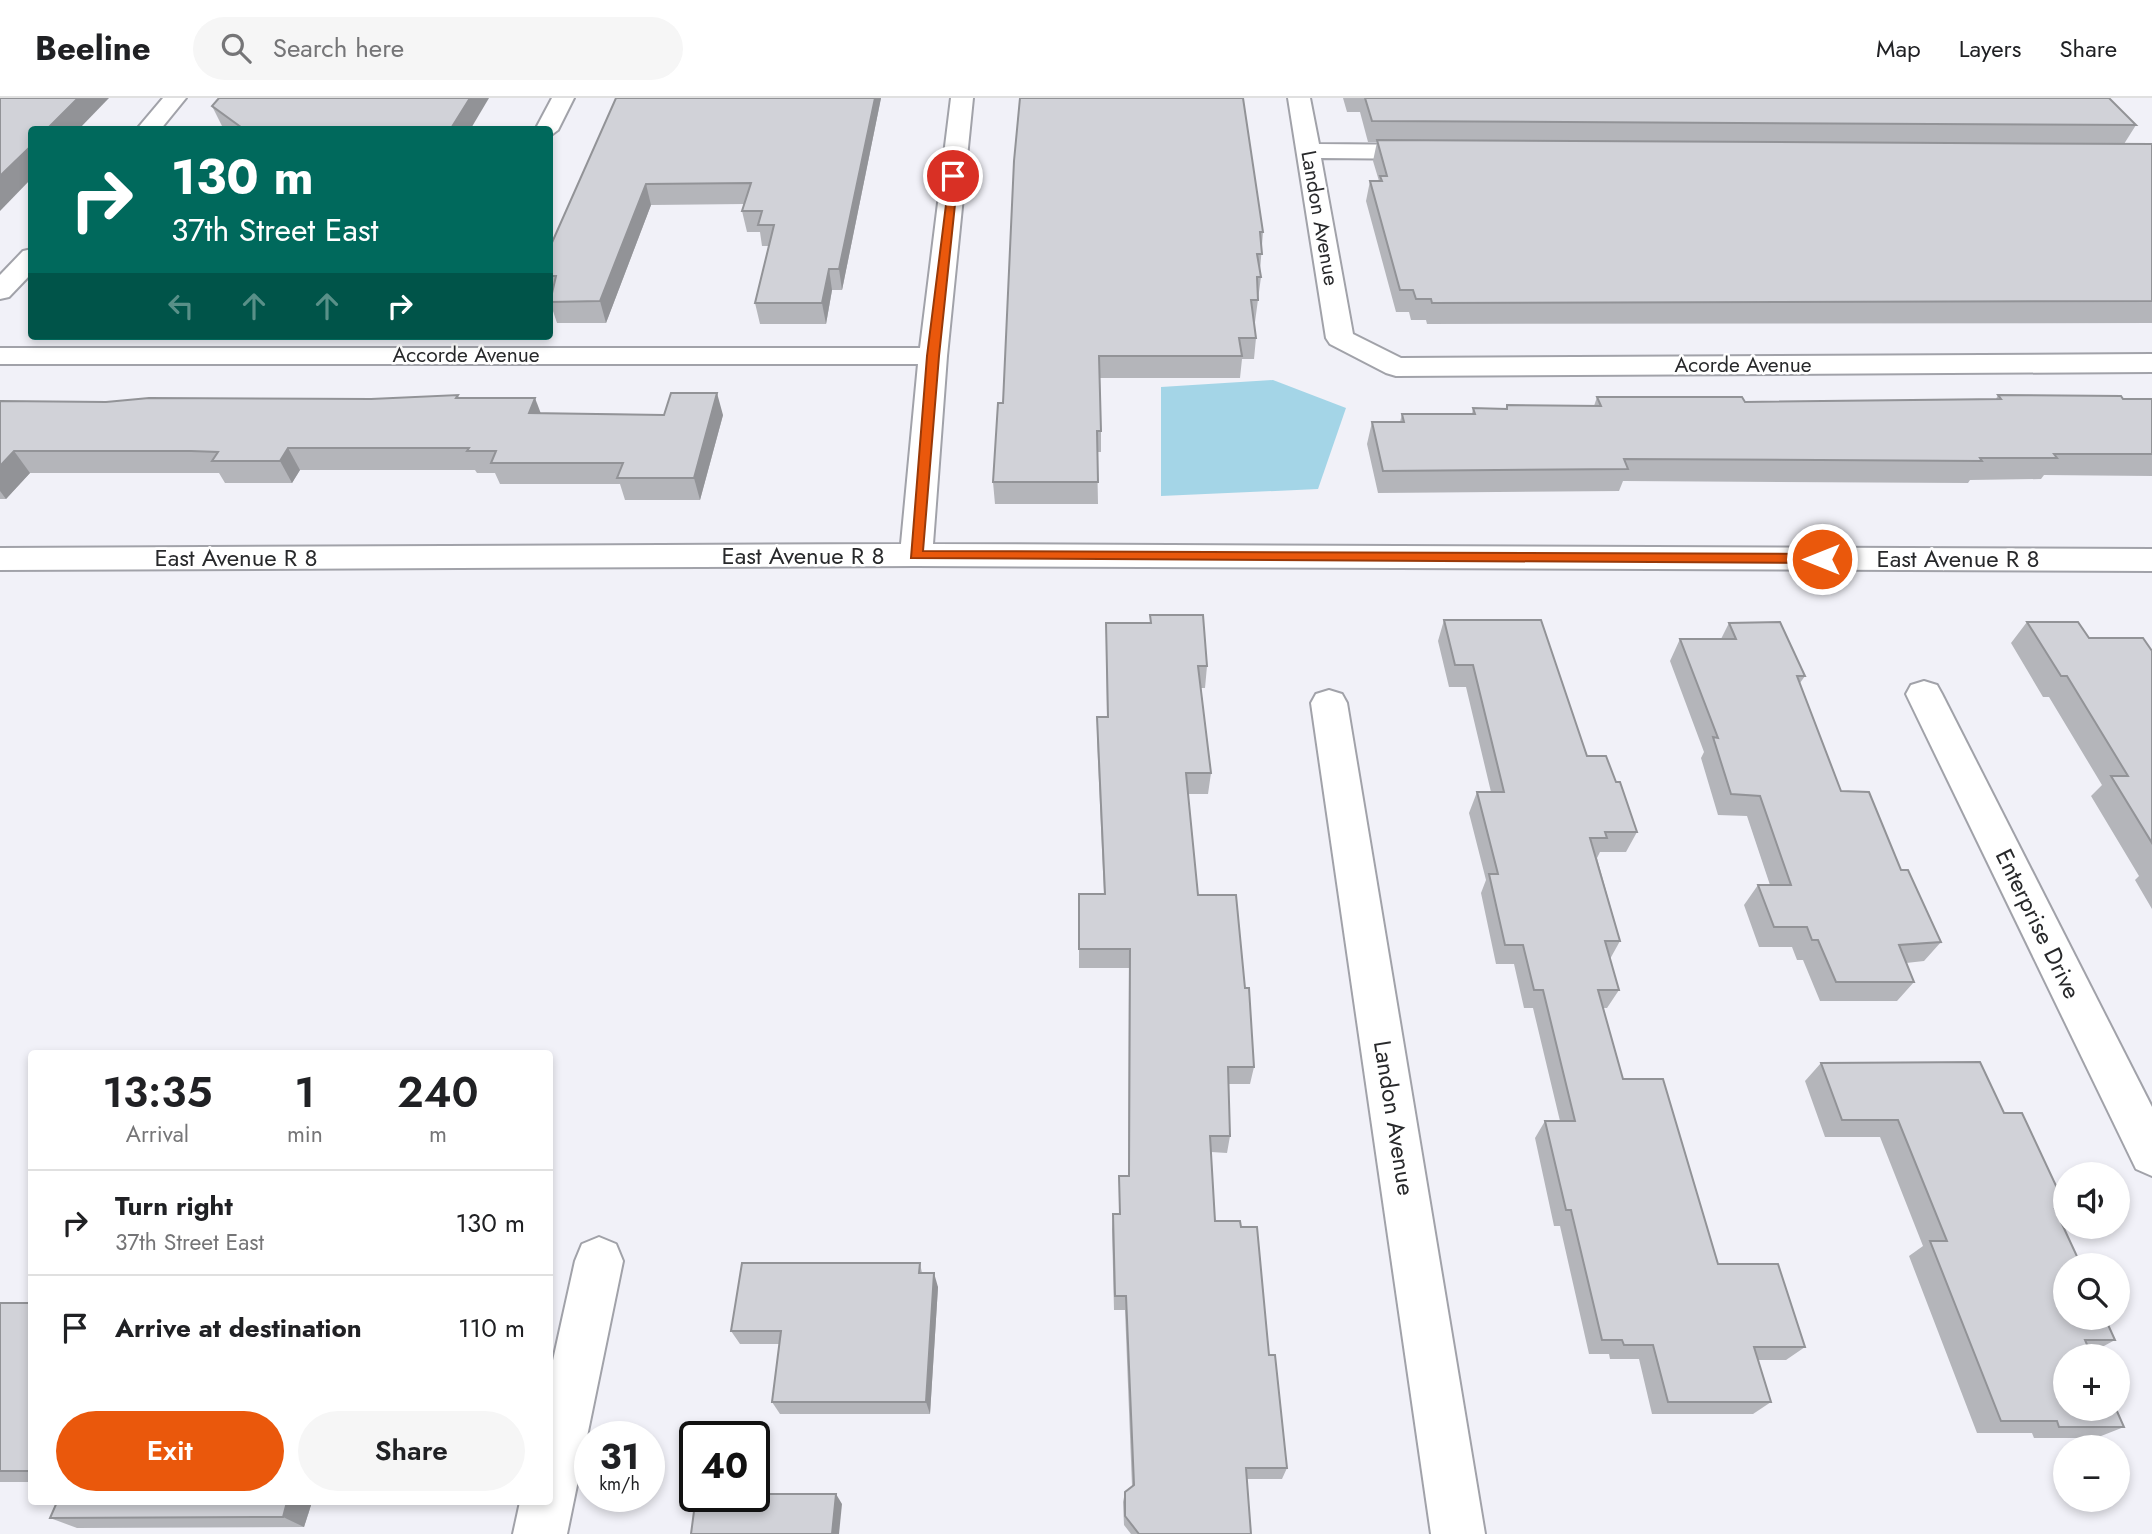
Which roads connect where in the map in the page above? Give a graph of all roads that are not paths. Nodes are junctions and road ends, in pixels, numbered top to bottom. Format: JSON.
{"nodes":[{"id":1,"x":175,"y":98,"type":"edge"},
{"id":2,"x":563,"y":98,"type":"edge"},
{"id":3,"x":962,"y":98,"type":"edge"},
{"id":4,"x":1299,"y":98,"type":"edge"},
{"id":5,"x":150,"y":126,"type":"edge"},
{"id":6,"x":548,"y":126,"type":"edge"},
{"id":7,"x":1308,"y":151,"type":"junction"},
{"id":8,"x":1447,"y":152,"type":"edge"},
{"id":9,"x":28,"y":261,"type":"edge"},
{"id":10,"x":0,"y":291,"type":"edge"},
{"id":11,"x":1340,"y":338,"type":"joint"},
{"id":12,"x":430,"y":346,"type":"edge"},
{"id":13,"x":0,"y":356,"type":"edge"},
{"id":14,"x":933,"y":356,"type":"junction"},
{"id":15,"x":2152,"y":363,"type":"edge"},
{"id":16,"x":916,"y":555,"type":"junction"},
{"id":17,"x":0,"y":559,"type":"edge"},
{"id":18,"x":2152,"y":560,"type":"edge"},
{"id":19,"x":1924,"y":694,"type":"dead end"},
{"id":20,"x":1329,"y":703,"type":"dead end"},
{"id":21,"x":2152,"y":1154,"type":"edge"},
{"id":22,"x":599,"y":1261,"type":"dead end"},
{"id":23,"x":553,"y":1477,"type":"edge"},
{"id":24,"x":546,"y":1505,"type":"edge"},
{"id":25,"x":540,"y":1534,"type":"edge"},
{"id":26,"x":1458,"y":1534,"type":"edge"}],
"edges":[{"from":1,"to":5,"type":"street"},
{"from":2,"to":6,"type":"street"},
{"from":3,"to":14,"type":"street"},
{"from":4,"to":7,"type":"street","name":"Landon Avenue"},
{"from":7,"to":8,"type":"street"},
{"from":7,"to":11,"type":"street","name":"Landon Avenue"},
{"from":9,"to":10,"type":"street"},
{"from":11,"to":15,"type":"street","name":"Acorde Avenue"},
{"from":12,"to":13,"type":"street","name":"Accorde Avenue"},
{"from":12,"to":14,"type":"street","name":"Accorde Avenue"},
{"from":14,"to":16,"type":"street"},
{"from":16,"to":17,"type":"street","name":"East Avenue R 8"},
{"from":16,"to":18,"type":"street","name":"East Avenue R 8"},
{"from":19,"to":21,"type":"street","name":"Enterprise Drive"},
{"from":20,"to":26,"type":"street","name":"Landon Avenue"},
{"from":22,"to":23,"type":"street"},
{"from":24,"to":25,"type":"street"}]}
